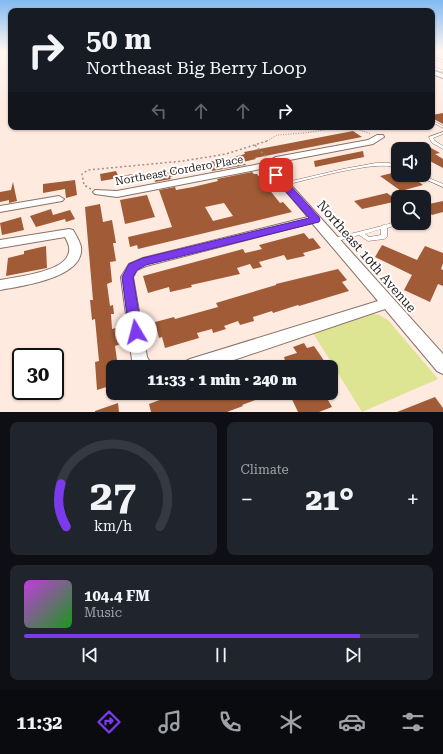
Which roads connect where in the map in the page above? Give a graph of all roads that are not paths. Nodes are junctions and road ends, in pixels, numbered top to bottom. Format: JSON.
{"nodes":[{"id":1,"x":443,"y":133,"type":"edge"},
{"id":2,"x":380,"y":137,"type":"road end"},
{"id":3,"x":443,"y":148,"type":"edge"},
{"id":4,"x":270,"y":164,"type":"junction"},
{"id":5,"x":391,"y":164,"type":"edge"},
{"id":6,"x":431,"y":181,"type":"edge"},
{"id":7,"x":285,"y":184,"type":"junction"},
{"id":8,"x":443,"y":186,"type":"edge"},
{"id":9,"x":98,"y":192,"type":"road end"},
{"id":10,"x":59,"y":199,"type":"dead end"},
{"id":11,"x":0,"y":209,"type":"edge"},
{"id":12,"x":315,"y":220,"type":"junction"},
{"id":13,"x":391,"y":224,"type":"edge"},
{"id":14,"x":384,"y":226,"type":"junction"},
{"id":15,"x":360,"y":233,"type":"junction"},
{"id":16,"x":333,"y":240,"type":"junction"},
{"id":17,"x":0,"y":244,"type":"edge"},
{"id":18,"x":0,"y":285,"type":"edge"},
{"id":19,"x":388,"y":303,"type":"junction"},
{"id":20,"x":140,"y":360,"type":"edge"},
{"id":21,"x":212,"y":360,"type":"edge"},
{"id":22,"x":443,"y":366,"type":"edge"}],
"edges":[{"from":1,"to":3,"type":"lane"},
{"from":2,"to":4,"type":"street","name":"Northeast Cordero Place"},
{"from":4,"to":7,"type":"street","name":"Northeast 10th Avenue"},
{"from":4,"to":9,"type":"street","name":"Northeast Cordero Place"},
{"from":5,"to":7,"type":"lane"},
{"from":6,"to":8,"type":"lane"},
{"from":7,"to":12,"type":"street","name":"Northeast 10th Avenue"},
{"from":10,"to":11,"type":"street"},
{"from":12,"to":16,"type":"street","name":"Northeast 10th Avenue"},
{"from":12,"to":20,"type":"street"},
{"from":13,"to":14,"type":"lane"},
{"from":14,"to":15,"type":"lane"},
{"from":14,"to":15,"type":"lane"},
{"from":15,"to":16,"type":"lane"},
{"from":16,"to":19,"type":"street","name":"Northeast 10th Avenue"},
{"from":17,"to":18,"type":"street"},
{"from":19,"to":21,"type":"street"},
{"from":19,"to":22,"type":"street","name":"Northeast 10th Avenue"}]}
